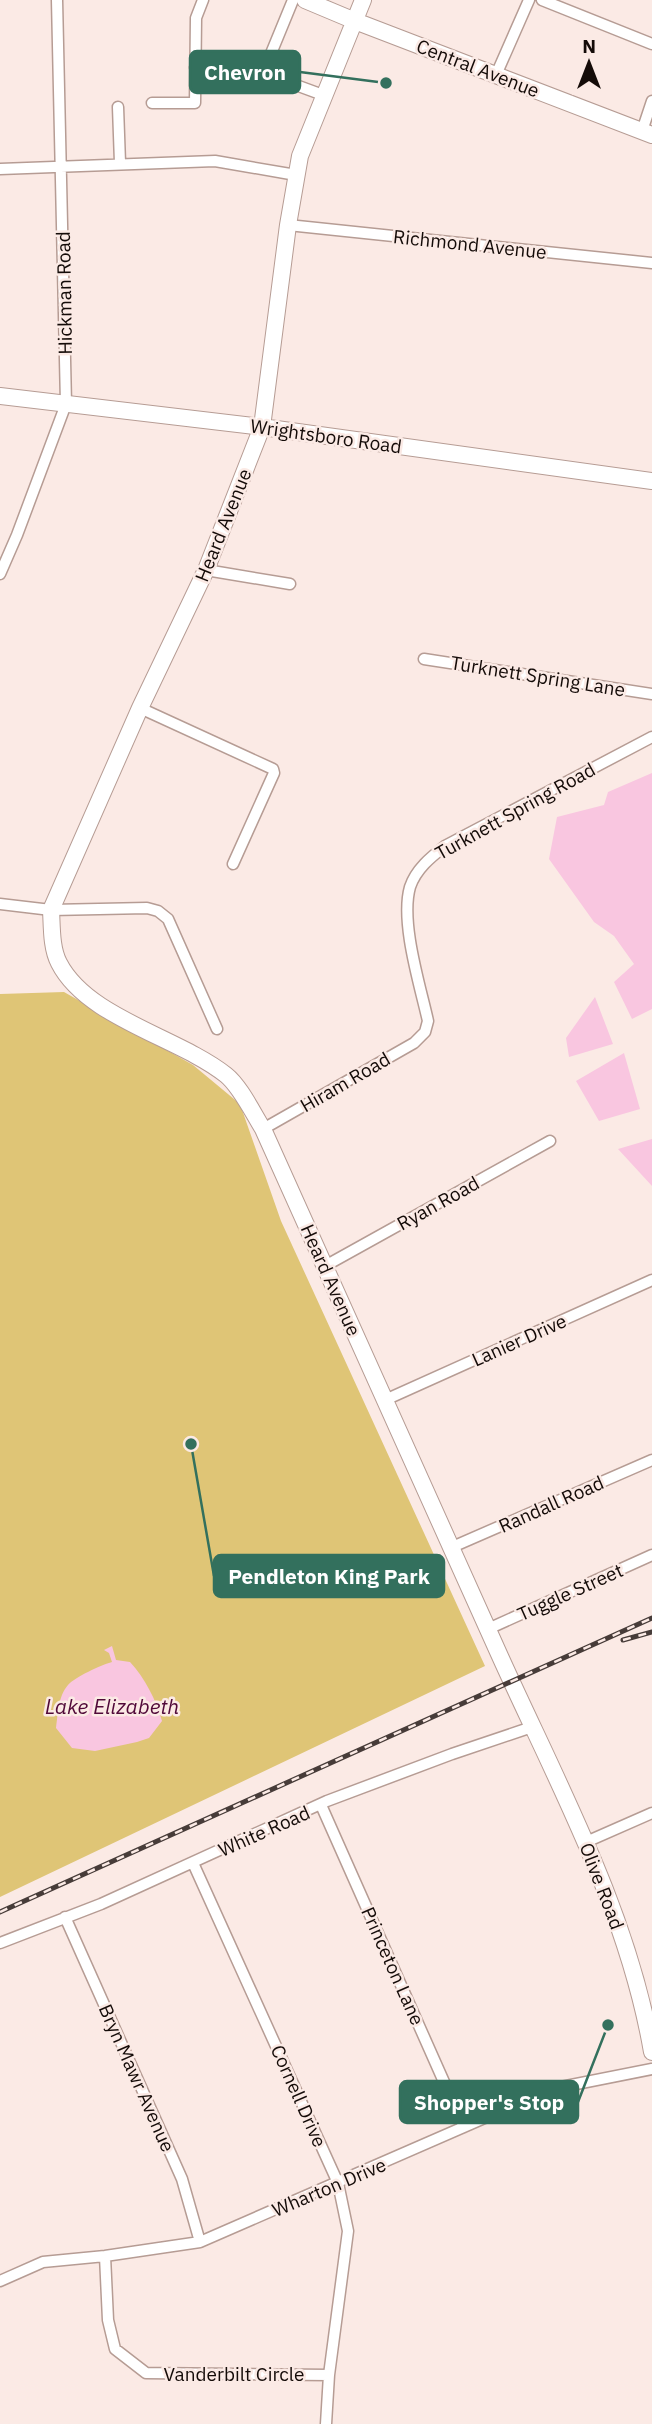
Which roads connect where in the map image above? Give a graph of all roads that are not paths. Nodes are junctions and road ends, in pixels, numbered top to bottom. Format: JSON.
{"nodes":[{"id":1,"x":57,"y":0,"type":"edge"},
{"id":2,"x":203,"y":0,"type":"edge"},
{"id":3,"x":293,"y":0,"type":"edge"},
{"id":4,"x":305,"y":0,"type":"edge"},
{"id":5,"x":363,"y":0,"type":"edge"},
{"id":6,"x":528,"y":0,"type":"edge"},
{"id":7,"x":542,"y":0,"type":"edge"},
{"id":8,"x":355,"y":21,"type":"junction"},
{"id":9,"x":652,"y":44,"type":"edge"},
{"id":10,"x":195,"y":68,"type":"junction"},
{"id":11,"x":263,"y":73,"type":"junction"},
{"id":12,"x":496,"y":75,"type":"junction"},
{"id":13,"x":323,"y":95,"type":"junction"},
{"id":14,"x":652,"y":101,"type":"edge"},
{"id":15,"x":152,"y":103,"type":"dead end"},
{"id":16,"x":118,"y":107,"type":"dead end"},
{"id":17,"x":647,"y":133,"type":"edge"},
{"id":18,"x":121,"y":163,"type":"junction"},
{"id":19,"x":61,"y":168,"type":"junction"},
{"id":20,"x":0,"y":169,"type":"edge"},
{"id":21,"x":296,"y":175,"type":"junction"},
{"id":22,"x":288,"y":225,"type":"junction"},
{"id":23,"x":652,"y":263,"type":"edge"},
{"id":24,"x":0,"y":396,"type":"edge"},
{"id":25,"x":66,"y":404,"type":"junction"},
{"id":26,"x":262,"y":427,"type":"junction"},
{"id":27,"x":652,"y":481,"type":"edge"},
{"id":28,"x":206,"y":570,"type":"junction"},
{"id":29,"x":0,"y":574,"type":"edge"},
{"id":30,"x":290,"y":584,"type":"dead end"},
{"id":31,"x":424,"y":659,"type":"dead end"},
{"id":32,"x":652,"y":694,"type":"edge"},
{"id":33,"x":140,"y":708,"type":"junction"},
{"id":34,"x":652,"y":737,"type":"edge"},
{"id":35,"x":233,"y":864,"type":"dead end"},
{"id":36,"x":0,"y":904,"type":"edge"},
{"id":37,"x":51,"y":910,"type":"junction"},
{"id":38,"x":217,"y":1029,"type":"dead end"},
{"id":39,"x":425,"y":1032,"type":"joint"},
{"id":40,"x":263,"y":1129,"type":"junction"},
{"id":41,"x":550,"y":1141,"type":"dead end"},
{"id":42,"x":325,"y":1266,"type":"junction"},
{"id":43,"x":652,"y":1280,"type":"edge"},
{"id":44,"x":385,"y":1400,"type":"junction"},
{"id":45,"x":652,"y":1460,"type":"edge"},
{"id":46,"x":450,"y":1548,"type":"junction"},
{"id":47,"x":652,"y":1555,"type":"edge"},
{"id":48,"x":488,"y":1629,"type":"junction"},
{"id":49,"x":532,"y":1727,"type":"junction"},
{"id":50,"x":321,"y":1805,"type":"junction"},
{"id":51,"x":652,"y":1813,"type":"edge"},
{"id":52,"x":586,"y":1843,"type":"junction"},
{"id":53,"x":193,"y":1863,"type":"junction"},
{"id":54,"x":65,"y":1917,"type":"junction"},
{"id":55,"x":0,"y":1943,"type":"edge"},
{"id":56,"x":652,"y":2052,"type":"edge"},
{"id":57,"x":652,"y":2069,"type":"edge"},
{"id":58,"x":464,"y":2127,"type":"junction"},
{"id":59,"x":338,"y":2183,"type":"junction"},
{"id":60,"x":200,"y":2242,"type":"junction"},
{"id":61,"x":105,"y":2256,"type":"junction"},
{"id":62,"x":0,"y":2281,"type":"edge"},
{"id":63,"x":329,"y":2375,"type":"junction"},
{"id":64,"x":326,"y":2424,"type":"edge"}],
"edges":[{"from":1,"to":19,"type":"street","name":"Hickman Road"},
{"from":2,"to":10,"type":"street"},
{"from":3,"to":11,"type":"street"},
{"from":4,"to":8,"type":"street","name":"Central Avenue"},
{"from":5,"to":8,"type":"street","name":"Heard Avenue"},
{"from":6,"to":12,"type":"street"},
{"from":7,"to":9,"type":"street"},
{"from":8,"to":12,"type":"street","name":"Central Avenue"},
{"from":8,"to":13,"type":"street","name":"Heard Avenue"},
{"from":10,"to":11,"type":"street"},
{"from":10,"to":15,"type":"street"},
{"from":11,"to":13,"type":"street"},
{"from":12,"to":17,"type":"street","name":"Central Avenue"},
{"from":13,"to":21,"type":"street","name":"Heard Avenue"},
{"from":14,"to":17,"type":"street"},
{"from":16,"to":18,"type":"street"},
{"from":18,"to":19,"type":"street"},
{"from":18,"to":21,"type":"street"},
{"from":19,"to":20,"type":"street"},
{"from":19,"to":25,"type":"street","name":"Hickman Road"},
{"from":21,"to":22,"type":"street","name":"Heard Avenue"},
{"from":22,"to":23,"type":"street","name":"Richmond Avenue"},
{"from":22,"to":26,"type":"street","name":"Heard Avenue"},
{"from":24,"to":25,"type":"street","name":"Wrightsboro Road"},
{"from":25,"to":26,"type":"street","name":"Wrightsboro Road"},
{"from":25,"to":29,"type":"street","name":"Hickman Road"},
{"from":26,"to":27,"type":"street","name":"Wrightsboro Road"},
{"from":26,"to":28,"type":"street","name":"Heard Avenue"},
{"from":28,"to":30,"type":"street"},
{"from":28,"to":33,"type":"street","name":"Heard Avenue"},
{"from":31,"to":32,"type":"street","name":"Turknett Spring Lane"},
{"from":33,"to":35,"type":"street"},
{"from":33,"to":37,"type":"street","name":"Heard Avenue"},
{"from":34,"to":39,"type":"street","name":"Turknett Spring Road"},
{"from":36,"to":37,"type":"street"},
{"from":37,"to":38,"type":"street"},
{"from":37,"to":40,"type":"street","name":"Heard Avenue"},
{"from":39,"to":40,"type":"street","name":"Hiram Road"},
{"from":40,"to":42,"type":"street","name":"Heard Avenue"},
{"from":41,"to":42,"type":"street","name":"Ryan Road"},
{"from":42,"to":44,"type":"street","name":"Heard Avenue"},
{"from":43,"to":44,"type":"street","name":"Lanier Drive"},
{"from":44,"to":46,"type":"street","name":"Heard Avenue"},
{"from":45,"to":46,"type":"street","name":"Randall Road"},
{"from":46,"to":48,"type":"street","name":"Heard Avenue"},
{"from":47,"to":48,"type":"street","name":"Tuggle Street"},
{"from":48,"to":49,"type":"street","name":"Heard Avenue"},
{"from":49,"to":50,"type":"street","name":"White Road"},
{"from":49,"to":52,"type":"street","name":"Olive Road"},
{"from":50,"to":53,"type":"street","name":"White Road"},
{"from":50,"to":58,"type":"street","name":"Princeton Lane"},
{"from":51,"to":52,"type":"street"},
{"from":52,"to":56,"type":"street","name":"Olive Road"},
{"from":53,"to":54,"type":"street","name":"White Road"},
{"from":53,"to":59,"type":"street","name":"Cornell Drive"},
{"from":54,"to":55,"type":"street","name":"White Road"},
{"from":54,"to":60,"type":"street","name":"Bryn Mawr Avenue"},
{"from":57,"to":58,"type":"street","name":"Wharton Drive"},
{"from":58,"to":59,"type":"street","name":"Wharton Drive"},
{"from":59,"to":60,"type":"street","name":"Wharton Drive"},
{"from":59,"to":63,"type":"street","name":"Cornell Drive"},
{"from":60,"to":61,"type":"street","name":"Wharton Drive"},
{"from":61,"to":62,"type":"street","name":"Wharton Drive"},
{"from":61,"to":63,"type":"street","name":"Vanderbilt Circle"},
{"from":63,"to":64,"type":"street","name":"Cornell Drive"}]}
